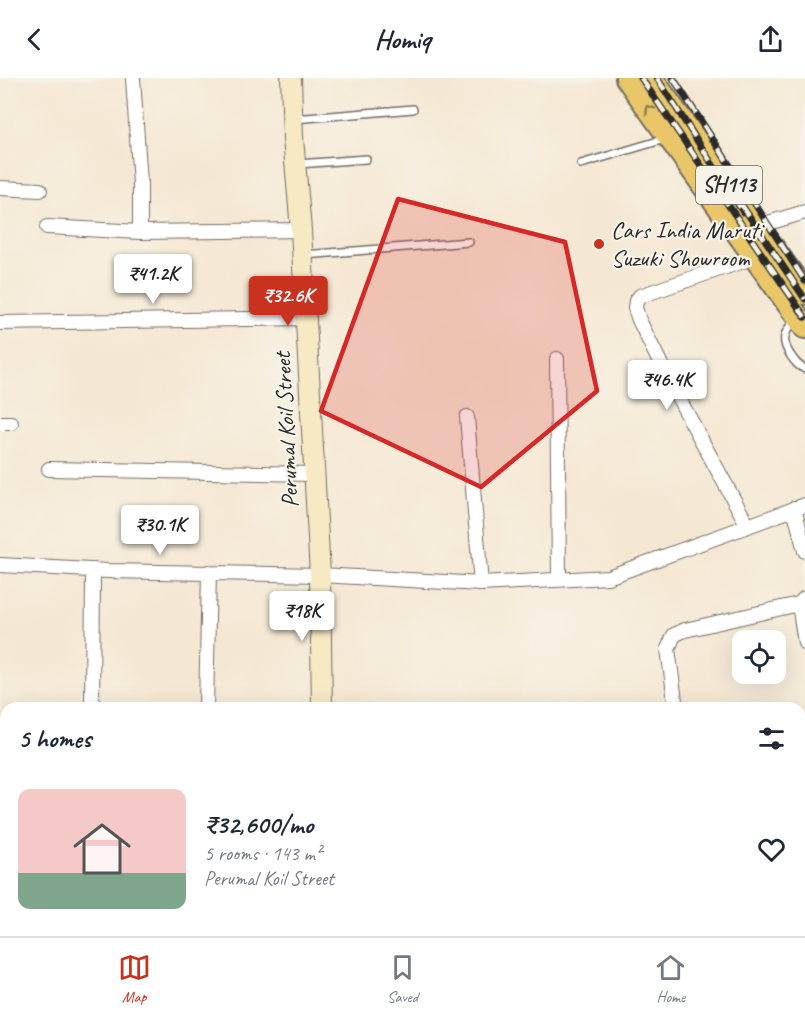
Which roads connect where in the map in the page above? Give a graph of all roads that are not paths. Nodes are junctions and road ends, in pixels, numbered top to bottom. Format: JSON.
{"nodes":[{"id":1,"x":133,"y":78,"type":"edge"},
{"id":2,"x":291,"y":78,"type":"edge"},
{"id":3,"x":627,"y":78,"type":"edge"},
{"id":4,"x":651,"y":78,"type":"edge"},
{"id":5,"x":413,"y":109,"type":"dead end"},
{"id":6,"x":292,"y":120,"type":"junction"},
{"id":7,"x":680,"y":125,"type":"junction"},
{"id":8,"x":366,"y":159,"type":"dead end"},
{"id":9,"x":295,"y":164,"type":"junction"},
{"id":10,"x":581,"y":164,"type":"dead end"},
{"id":11,"x":0,"y":188,"type":"edge"},
{"id":12,"x":40,"y":190,"type":"dead end"},
{"id":13,"x":805,"y":212,"type":"edge"},
{"id":14,"x":758,"y":226,"type":"junction"},
{"id":15,"x":46,"y":227,"type":"dead end"},
{"id":16,"x":301,"y":230,"type":"junction"},
{"id":17,"x":141,"y":232,"type":"junction"},
{"id":18,"x":469,"y":242,"type":"dead end"},
{"id":19,"x":303,"y":255,"type":"junction"},
{"id":20,"x":755,"y":257,"type":"junction"},
{"id":21,"x":805,"y":293,"type":"edge"},
{"id":22,"x":306,"y":318,"type":"junction"},
{"id":23,"x":0,"y":323,"type":"edge"},
{"id":24,"x":802,"y":323,"type":"edge"},
{"id":25,"x":557,"y":359,"type":"dead end"},
{"id":26,"x":805,"y":369,"type":"edge"},
{"id":27,"x":467,"y":417,"type":"dead end"},
{"id":28,"x":49,"y":469,"type":"dead end"},
{"id":29,"x":313,"y":474,"type":"junction"},
{"id":30,"x":800,"y":507,"type":"edge"},
{"id":31,"x":747,"y":526,"type":"junction"},
{"id":32,"x":805,"y":551,"type":"edge"},
{"id":33,"x":0,"y":565,"type":"edge"},
{"id":34,"x":93,"y":570,"type":"junction"},
{"id":35,"x":209,"y":572,"type":"junction"},
{"id":36,"x":320,"y":574,"type":"junction"},
{"id":37,"x":559,"y":578,"type":"junction"},
{"id":38,"x":482,"y":584,"type":"junction"},
{"id":39,"x":802,"y":601,"type":"edge"},
{"id":40,"x":805,"y":643,"type":"edge"},
{"id":41,"x":92,"y":702,"type":"edge"},
{"id":42,"x":206,"y":702,"type":"edge"},
{"id":43,"x":322,"y":702,"type":"edge"},
{"id":44,"x":675,"y":702,"type":"edge"}],
"edges":[{"from":1,"to":17,"type":"street"},
{"from":2,"to":6,"type":"street","name":"Perumal Koil Street"},
{"from":7,"to":3,"type":"main road","number":"SH113","one_way":true},
{"from":4,"to":7,"type":"main road","number":"SH113"},
{"from":5,"to":6,"type":"lane"},
{"from":6,"to":9,"type":"street","name":"Perumal Koil Street"},
{"from":7,"to":10,"type":"lane"},
{"from":7,"to":14,"type":"main road","number":"SH113"},
{"from":7,"to":20,"type":"main road","number":"SH113"},
{"from":8,"to":9,"type":"lane"},
{"from":9,"to":16,"type":"street","name":"Perumal Koil Street"},
{"from":11,"to":12,"type":"street"},
{"from":13,"to":14,"type":"street"},
{"from":14,"to":21,"type":"main road","number":"SH113"},
{"from":15,"to":17,"type":"street"},
{"from":16,"to":17,"type":"street"},
{"from":16,"to":19,"type":"street","name":"Perumal Koil Street"},
{"from":18,"to":19,"type":"lane"},
{"from":19,"to":22,"type":"street","name":"Perumal Koil Street"},
{"from":20,"to":24,"type":"main road","number":"SH113"},
{"from":20,"to":31,"type":"street"},
{"from":22,"to":23,"type":"street"},
{"from":22,"to":29,"type":"street","name":"Perumal Koil Street"},
{"from":24,"to":26,"type":"lane"},
{"from":25,"to":37,"type":"street"},
{"from":27,"to":38,"type":"street"},
{"from":28,"to":29,"type":"street"},
{"from":29,"to":36,"type":"street","name":"Perumal Koil Street"},
{"from":30,"to":31,"type":"street"},
{"from":30,"to":32,"type":"street"},
{"from":31,"to":37,"type":"street"},
{"from":33,"to":34,"type":"street"},
{"from":34,"to":35,"type":"street"},
{"from":34,"to":41,"type":"street"},
{"from":35,"to":36,"type":"street"},
{"from":35,"to":42,"type":"street"},
{"from":36,"to":38,"type":"street"},
{"from":36,"to":43,"type":"street","name":"Perumal Koil Street"},
{"from":37,"to":38,"type":"street"},
{"from":39,"to":40,"type":"street"},
{"from":39,"to":44,"type":"street"}]}
